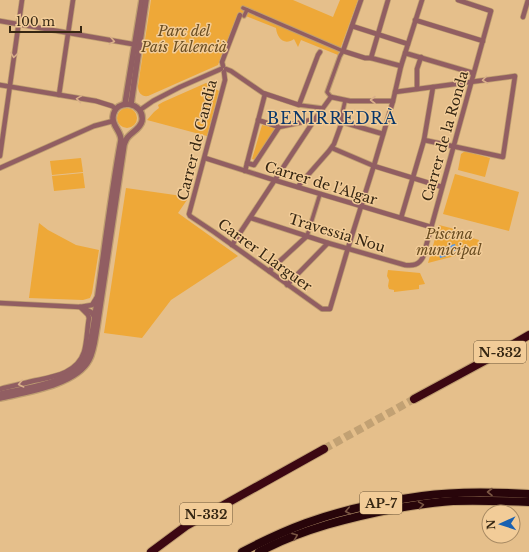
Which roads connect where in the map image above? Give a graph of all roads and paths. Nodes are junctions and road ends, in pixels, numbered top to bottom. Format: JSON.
{"nodes":[{"id":1,"x":22,"y":0,"type":"edge"},
{"id":2,"x":73,"y":0,"type":"edge"},
{"id":3,"x":142,"y":0,"type":"edge"},
{"id":4,"x":146,"y":0,"type":"edge"},
{"id":5,"x":361,"y":0,"type":"edge"},
{"id":6,"x":388,"y":0,"type":"edge"},
{"id":7,"x":422,"y":0,"type":"edge"},
{"id":8,"x":458,"y":0,"type":"edge"},
{"id":9,"x":528,"y":0,"type":"edge"},
{"id":10,"x":473,"y":2,"type":"edge"},
{"id":11,"x":242,"y":16,"type":"joint"},
{"id":12,"x":523,"y":17,"type":"dead end"},
{"id":13,"x":416,"y":20,"type":"junction"},
{"id":14,"x":0,"y":21,"type":"edge"},
{"id":15,"x":19,"y":24,"type":"junction"},
{"id":16,"x":352,"y":26,"type":"junction"},
{"id":17,"x":69,"y":32,"type":"junction"},
{"id":18,"x":378,"y":34,"type":"junction"},
{"id":19,"x":483,"y":41,"type":"junction"},
{"id":20,"x":408,"y":44,"type":"junction"},
{"id":21,"x":137,"y":45,"type":"junction"},
{"id":22,"x":343,"y":50,"type":"junction"},
{"id":23,"x":320,"y":52,"type":"dead end"},
{"id":24,"x":405,"y":52,"type":"junction"},
{"id":25,"x":421,"y":57,"type":"junction"},
{"id":26,"x":371,"y":58,"type":"junction"},
{"id":27,"x":401,"y":66,"type":"junction"},
{"id":28,"x":222,"y":69,"type":"junction"},
{"id":29,"x":473,"y":73,"type":"junction"},
{"id":30,"x":471,"y":82,"type":"junction"},
{"id":31,"x":0,"y":85,"type":"edge"},
{"id":32,"x":10,"y":87,"type":"junction"},
{"id":33,"x":433,"y":87,"type":"junction"},
{"id":34,"x":417,"y":89,"type":"junction"},
{"id":35,"x":395,"y":92,"type":"junction"},
{"id":36,"x":265,"y":94,"type":"junction"},
{"id":37,"x":59,"y":96,"type":"junction"},
{"id":38,"x":331,"y":97,"type":"junction"},
{"id":39,"x":345,"y":101,"type":"junction"},
{"id":40,"x":393,"y":101,"type":"junction"},
{"id":41,"x":128,"y":104,"type":"junction"},
{"id":42,"x":299,"y":105,"type":"junction"},
{"id":43,"x":322,"y":108,"type":"junction"},
{"id":44,"x":116,"y":109,"type":"junction"},
{"id":45,"x":140,"y":110,"type":"junction"},
{"id":46,"x":315,"y":119,"type":"junction"},
{"id":47,"x":258,"y":120,"type":"junction"},
{"id":48,"x":113,"y":121,"type":"junction"},
{"id":49,"x":342,"y":122,"type":"junction"},
{"id":50,"x":280,"y":127,"type":"junction"},
{"id":51,"x":117,"y":128,"type":"junction"},
{"id":52,"x":133,"y":132,"type":"junction"},
{"id":53,"x":383,"y":134,"type":"junction"},
{"id":54,"x":424,"y":140,"type":"junction"},
{"id":55,"x":454,"y":146,"type":"junction"},
{"id":56,"x":332,"y":148,"type":"junction"},
{"id":57,"x":2,"y":158,"type":"edge"},
{"id":58,"x":204,"y":158,"type":"junction"},
{"id":59,"x":12,"y":162,"type":"junction"},
{"id":60,"x":247,"y":163,"type":"junction"},
{"id":61,"x":374,"y":166,"type":"junction"},
{"id":62,"x":0,"y":168,"type":"edge"},
{"id":63,"x":245,"y":171,"type":"junction"},
{"id":64,"x":413,"y":178,"type":"junction"},
{"id":65,"x":274,"y":180,"type":"junction"},
{"id":66,"x":298,"y":187,"type":"junction"},
{"id":67,"x":442,"y":187,"type":"junction"},
{"id":68,"x":320,"y":194,"type":"junction"},
{"id":69,"x":361,"y":207,"type":"junction"},
{"id":70,"x":189,"y":214,"type":"joint"},
{"id":71,"x":251,"y":218,"type":"junction"},
{"id":72,"x":400,"y":218,"type":"junction"},
{"id":73,"x":431,"y":227,"type":"junction"},
{"id":74,"x":307,"y":236,"type":"junction"},
{"id":75,"x":328,"y":243,"type":"junction"},
{"id":76,"x":232,"y":245,"type":"junction"},
{"id":77,"x":348,"y":248,"type":"junction"},
{"id":78,"x":416,"y":264,"type":"joint"},
{"id":79,"x":269,"y":271,"type":"junction"},
{"id":80,"x":287,"y":285,"type":"junction"},
{"id":81,"x":97,"y":298,"type":"junction"},
{"id":82,"x":0,"y":303,"type":"edge"},
{"id":83,"x":80,"y":307,"type":"junction"},
{"id":84,"x":95,"y":318,"type":"junction"},
{"id":85,"x":529,"y":335,"type":"edge"},
{"id":86,"x":0,"y":389,"type":"edge"},
{"id":87,"x":0,"y":394,"type":"edge"},
{"id":88,"x":0,"y":398,"type":"edge"},
{"id":89,"x":414,"y":399,"type":"tunnel mouth"},
{"id":90,"x":324,"y":448,"type":"tunnel mouth"},
{"id":91,"x":529,"y":494,"type":"edge"},
{"id":92,"x":529,"y":502,"type":"edge"},
{"id":93,"x":151,"y":552,"type":"edge"},
{"id":94,"x":242,"y":552,"type":"edge"},
{"id":95,"x":259,"y":552,"type":"edge"}],
"edges":[{"from":1,"to":15,"type":"street"},
{"from":2,"to":17,"type":"street"},
{"from":3,"to":21,"type":"street"},
{"from":4,"to":21,"type":"street"},
{"from":5,"to":16,"type":"street"},
{"from":6,"to":18,"type":"street"},
{"from":7,"to":13,"type":"street"},
{"from":8,"to":10,"type":"street"},
{"from":9,"to":12,"type":"street"},
{"from":10,"to":19,"type":"street","name":"Carrer de la Ronda"},
{"from":11,"to":22,"type":"street"},
{"from":11,"to":28,"type":"street","name":"Carrer de Gandia"},
{"from":13,"to":19,"type":"street"},
{"from":13,"to":20,"type":"street"},
{"from":14,"to":15,"type":"street"},
{"from":15,"to":17,"type":"street"},
{"from":15,"to":32,"type":"street","one_way":true},
{"from":16,"to":18,"type":"street"},
{"from":16,"to":22,"type":"street"},
{"from":17,"to":21,"type":"street","one_way":true},
{"from":17,"to":37,"type":"street"},
{"from":18,"to":20,"type":"street"},
{"from":18,"to":26,"type":"street"},
{"from":19,"to":29,"type":"street","name":"Carrer de la Ronda"},
{"from":20,"to":24,"type":"street"},
{"from":21,"to":41,"type":"street"},
{"from":22,"to":26,"type":"street"},
{"from":22,"to":38,"type":"street"},
{"from":23,"to":42,"type":"street"},
{"from":24,"to":25,"type":"street"},
{"from":24,"to":27,"type":"street"},
{"from":25,"to":29,"type":"street"},
{"from":25,"to":34,"type":"street"},
{"from":26,"to":27,"type":"street"},
{"from":27,"to":35,"type":"street"},
{"from":28,"to":36,"type":"street"},
{"from":28,"to":45,"type":"street"},
{"from":28,"to":58,"type":"street","name":"Carrer de Gandia"},
{"from":29,"to":30,"type":"street","name":"Carrer de la Ronda"},
{"from":30,"to":33,"type":"street"},
{"from":30,"to":55,"type":"street","name":"Carrer de la Ronda"},
{"from":55,"to":30,"type":"street","one_way":true},
{"from":31,"to":32,"type":"street"},
{"from":32,"to":37,"type":"street"},
{"from":32,"to":57,"type":"street"},
{"from":33,"to":34,"type":"street"},
{"from":33,"to":54,"type":"street"},
{"from":34,"to":35,"type":"street"},
{"from":35,"to":40,"type":"street"},
{"from":36,"to":42,"type":"street"},
{"from":36,"to":47,"type":"street"},
{"from":44,"to":37,"type":"street","one_way":true},
{"from":38,"to":39,"type":"street"},
{"from":38,"to":43,"type":"street"},
{"from":40,"to":39,"type":"street","one_way":true},
{"from":39,"to":49,"type":"street"},
{"from":40,"to":53,"type":"street"},
{"from":41,"to":44,"type":"street"},
{"from":41,"to":45,"type":"street"},
{"from":42,"to":43,"type":"street"},
{"from":43,"to":46,"type":"street"},
{"from":44,"to":48,"type":"street"},
{"from":45,"to":52,"type":"street"},
{"from":46,"to":50,"type":"street"},
{"from":46,"to":65,"type":"street"},
{"from":47,"to":50,"type":"street"},
{"from":47,"to":60,"type":"street"},
{"from":48,"to":51,"type":"street"},
{"from":48,"to":59,"type":"street"},
{"from":49,"to":53,"type":"street"},
{"from":49,"to":56,"type":"street"},
{"from":50,"to":60,"type":"street"},
{"from":51,"to":52,"type":"street"},
{"from":51,"to":81,"type":"street"},
{"from":52,"to":88,"type":"street"},
{"from":53,"to":61,"type":"street"},
{"from":54,"to":55,"type":"street"},
{"from":54,"to":64,"type":"street"},
{"from":55,"to":67,"type":"street","name":"Carrer de la Ronda"},
{"from":56,"to":61,"type":"street"},
{"from":56,"to":66,"type":"street"},
{"from":57,"to":59,"type":"street"},
{"from":58,"to":63,"type":"street","name":"Carrer de l'Algar"},
{"from":58,"to":70,"type":"street","name":"Carrer de Gandia"},
{"from":59,"to":62,"type":"street"},
{"from":60,"to":63,"type":"street"},
{"from":61,"to":64,"type":"street"},
{"from":61,"to":69,"type":"street"},
{"from":63,"to":65,"type":"street","name":"Carrer de l'Algar"},
{"from":64,"to":67,"type":"street"},
{"from":64,"to":72,"type":"street"},
{"from":65,"to":66,"type":"street","name":"Carrer de l'Algar"},
{"from":65,"to":71,"type":"street"},
{"from":66,"to":68,"type":"street","name":"Carrer de l'Algar"},
{"from":67,"to":73,"type":"street","name":"Carrer de la Ronda"},
{"from":68,"to":69,"type":"street","name":"Carrer de l'Algar"},
{"from":68,"to":74,"type":"street"},
{"from":69,"to":72,"type":"street","name":"Carrer de l'Algar"},
{"from":69,"to":77,"type":"street"},
{"from":70,"to":76,"type":"street","name":"Carrer Llarguer"},
{"from":71,"to":74,"type":"street","name":"Travessia Nou"},
{"from":71,"to":76,"type":"street"},
{"from":72,"to":73,"type":"street","name":"Carrer de l'Algar"},
{"from":73,"to":78,"type":"street","name":"Carrer de la Ronda"},
{"from":74,"to":75,"type":"street","name":"Travessia Nou"},
{"from":74,"to":79,"type":"street"},
{"from":75,"to":77,"type":"street","name":"Travessia Nou"},
{"from":75,"to":80,"type":"street"},
{"from":76,"to":79,"type":"street","name":"Carrer Llarguer"},
{"from":77,"to":78,"type":"street","name":"Travessia Nou"},
{"from":77,"to":80,"type":"street","name":"Carrer Llarguer"},
{"from":79,"to":80,"type":"street","name":"Carrer Llarguer"},
{"from":81,"to":83,"type":"street"},
{"from":81,"to":84,"type":"street"},
{"from":82,"to":83,"type":"street"},
{"from":83,"to":84,"type":"street"},
{"from":83,"to":86,"type":"street","one_way":true},
{"from":84,"to":87,"type":"street"},
{"from":85,"to":89,"type":"highway","number":"N-332"},
{"from":90,"to":93,"type":"highway","number":"N-332"},
{"from":91,"to":94,"type":"highway","number":"AP-7","one_way":true},
{"from":95,"to":92,"type":"highway","number":"AP-7","one_way":true}]}
